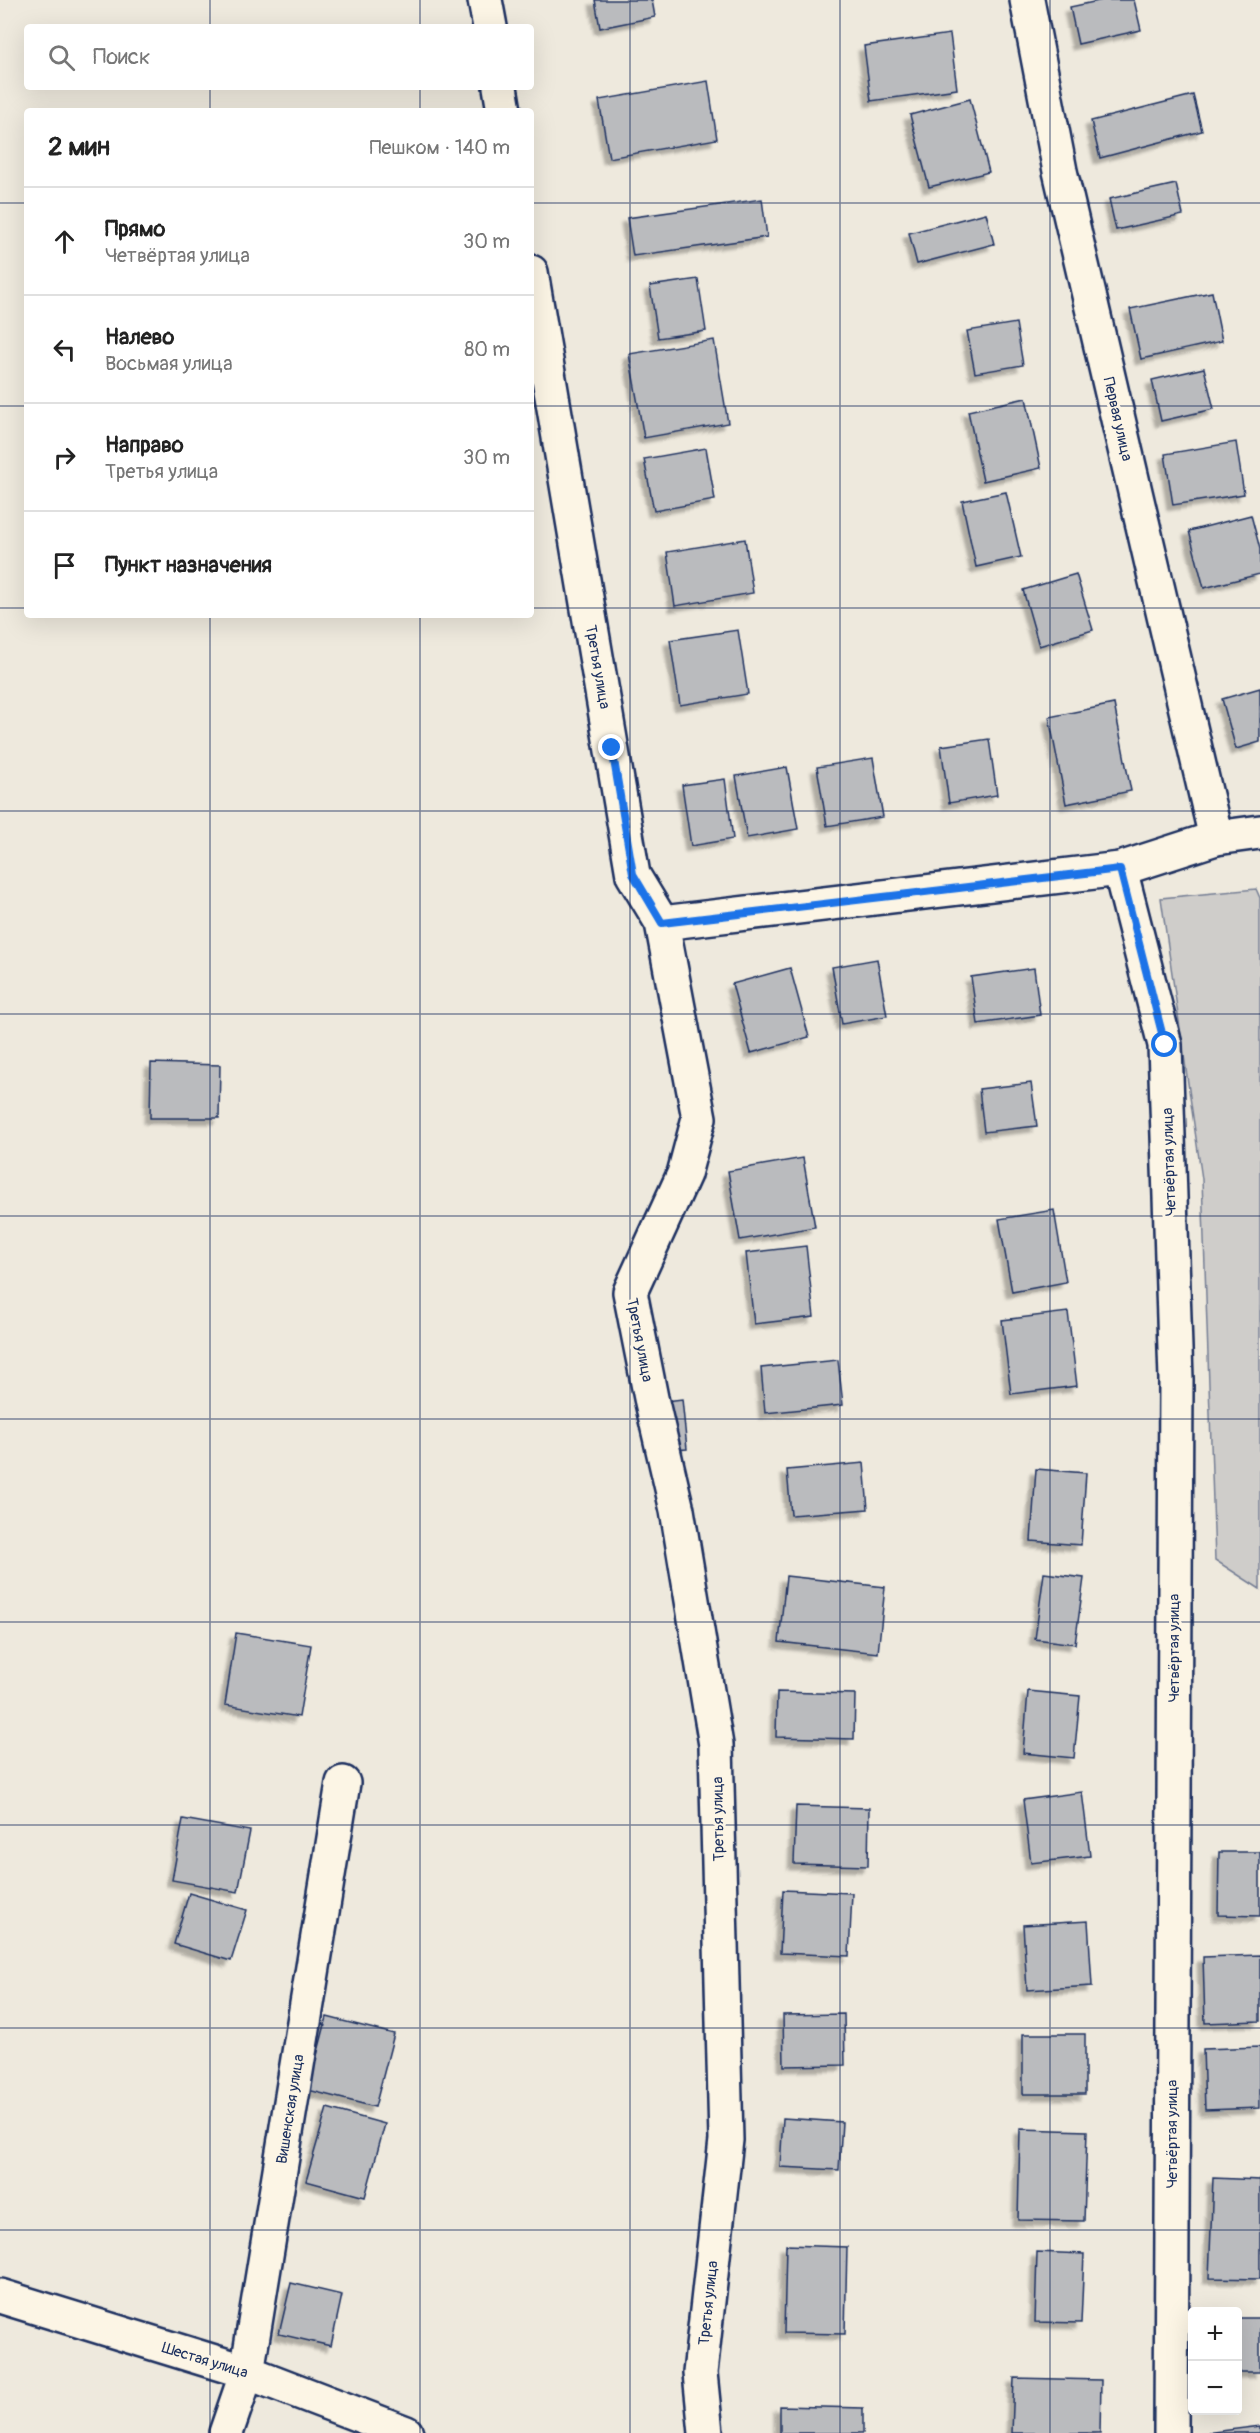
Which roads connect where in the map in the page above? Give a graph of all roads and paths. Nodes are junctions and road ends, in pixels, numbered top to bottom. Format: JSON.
{"nodes":[{"id":1,"x":485,"y":0,"type":"edge"},
{"id":2,"x":1027,"y":0,"type":"edge"},
{"id":3,"x":489,"y":24,"type":"edge"},
{"id":4,"x":500,"y":90,"type":"edge"},
{"id":5,"x":504,"y":108,"type":"edge"},
{"id":6,"x":534,"y":290,"type":"edge"},
{"id":7,"x":1260,"y":832,"type":"edge"},
{"id":8,"x":1216,"y":838,"type":"junction"},
{"id":9,"x":1120,"y":869,"type":"junction"},
{"id":10,"x":662,"y":923,"type":"junction"},
{"id":11,"x":344,"y":1783,"type":"dead end"},
{"id":12,"x":0,"y":2296,"type":"edge"},
{"id":13,"x":247,"y":2372,"type":"junction"},
{"id":14,"x":226,"y":2433,"type":"edge"},
{"id":15,"x":406,"y":2433,"type":"edge"},
{"id":16,"x":706,"y":2433,"type":"edge"},
{"id":17,"x":1171,"y":2433,"type":"edge"}],
"edges":[{"from":1,"to":3,"type":"street"},
{"from":2,"to":8,"type":"street","name":"Первая улица"},
{"from":4,"to":5,"type":"street"},
{"from":6,"to":10,"type":"street","name":"Третья улица"},
{"from":7,"to":8,"type":"street"},
{"from":8,"to":9,"type":"street"},
{"from":9,"to":10,"type":"street"},
{"from":9,"to":17,"type":"street","name":"Четвёртая улица"},
{"from":10,"to":16,"type":"street","name":"Третья улица"},
{"from":11,"to":13,"type":"street","name":"Вишенская улица"},
{"from":12,"to":13,"type":"street","name":"Шестая улица"},
{"from":13,"to":14,"type":"street","name":"Вишенская улица"},
{"from":13,"to":15,"type":"street","name":"Шестая улица"}]}
